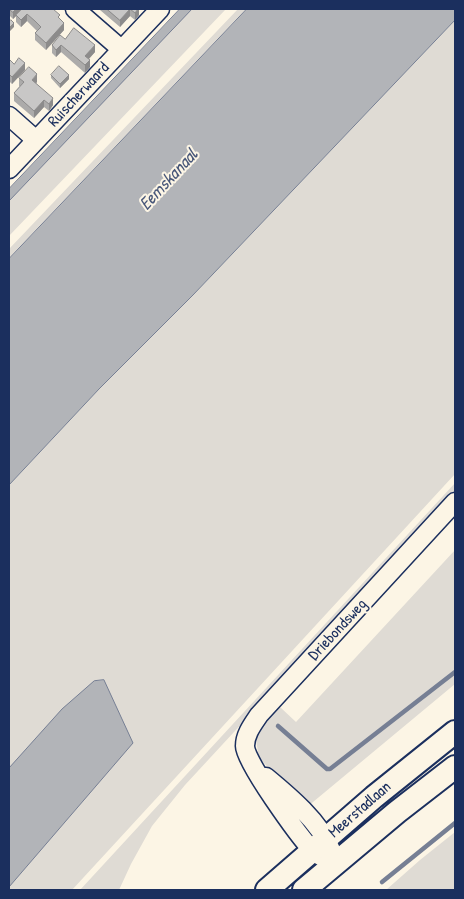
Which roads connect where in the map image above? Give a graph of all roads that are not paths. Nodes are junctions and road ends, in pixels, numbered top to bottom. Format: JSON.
{"nodes":[{"id":1,"x":75,"y":9,"type":"edge"},
{"id":2,"x":160,"y":9,"type":"edge"},
{"id":3,"x":121,"y":49,"type":"junction"},
{"id":4,"x":9,"y":116,"type":"edge"},
{"id":5,"x":36,"y":140,"type":"junction"},
{"id":6,"x":9,"y":169,"type":"edge"},
{"id":7,"x":455,"y":502,"type":"edge"},
{"id":8,"x":455,"y":732,"type":"edge"},
{"id":9,"x":455,"y":767,"type":"edge"},
{"id":10,"x":320,"y":845,"type":"junction"},
{"id":11,"x":336,"y":864,"type":"junction"},
{"id":12,"x":268,"y":890,"type":"edge"},
{"id":13,"x":304,"y":890,"type":"edge"}],
"edges":[{"from":1,"to":3,"type":"street","name":"Ruischerwaard"},
{"from":2,"to":3,"type":"street","name":"Ruischerwaard"},
{"from":3,"to":5,"type":"street","name":"Ruischerwaard"},
{"from":4,"to":5,"type":"street","name":"Ruischerwaard"},
{"from":5,"to":6,"type":"street","name":"Ruischerwaard"},
{"from":7,"to":10,"type":"street","name":"Driebondsweg"},
{"from":8,"to":10,"type":"main road","name":"Meerstadlaan"},
{"from":9,"to":11,"type":"main road","name":"Meerstadlaan"},
{"from":10,"to":11,"type":"street","name":"Driebondsweg"},
{"from":10,"to":12,"type":"main road","name":"Meerstadlaan"},
{"from":11,"to":13,"type":"main road","name":"Meerstadlaan"}]}
